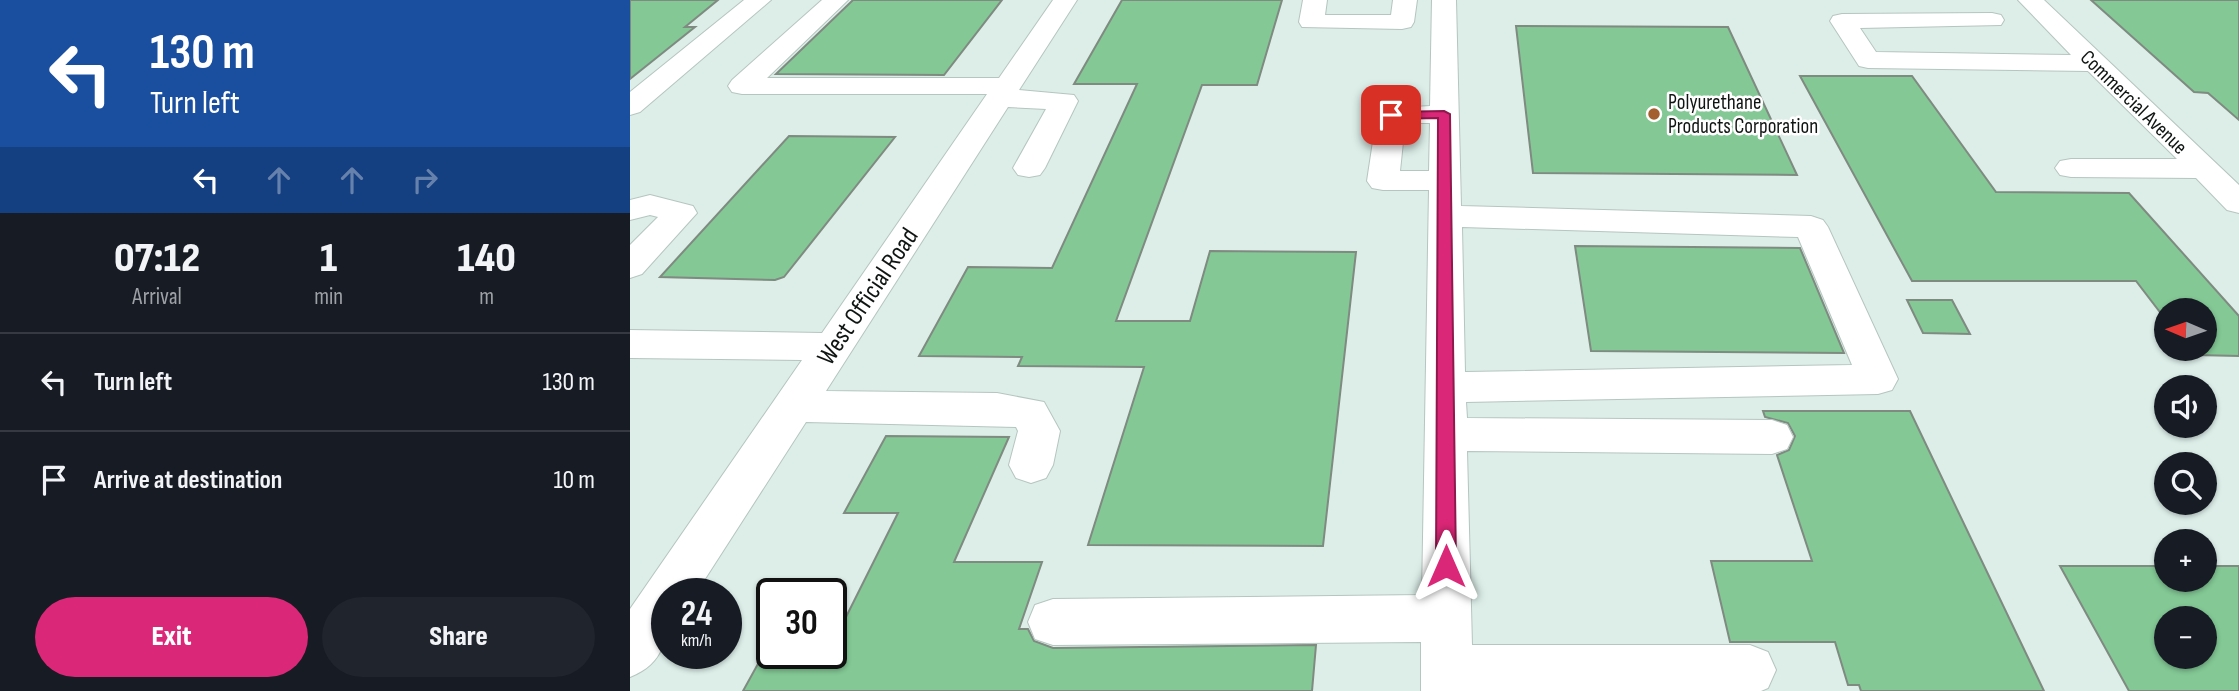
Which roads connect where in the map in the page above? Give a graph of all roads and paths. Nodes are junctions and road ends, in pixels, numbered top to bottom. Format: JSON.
{"nodes":[{"id":1,"x":759,"y":0,"type":"edge"},
{"id":2,"x":836,"y":0,"type":"edge"},
{"id":3,"x":1065,"y":0,"type":"edge"},
{"id":4,"x":1315,"y":0,"type":"edge"},
{"id":5,"x":1405,"y":0,"type":"edge"},
{"id":6,"x":1444,"y":0,"type":"edge"},
{"id":7,"x":2030,"y":0,"type":"edge"},
{"id":8,"x":1992,"y":20,"type":"dead end"},
{"id":9,"x":2094,"y":62,"type":"junction"},
{"id":10,"x":1003,"y":92,"type":"junction"},
{"id":11,"x":630,"y":106,"type":"edge"},
{"id":12,"x":1444,"y":114,"type":"junction"},
{"id":13,"x":2071,"y":167,"type":"dead end"},
{"id":14,"x":1029,"y":168,"type":"dead end"},
{"id":15,"x":2203,"y":169,"type":"junction"},
{"id":16,"x":1445,"y":198,"type":"junction"},
{"id":17,"x":2239,"y":203,"type":"edge"},
{"id":18,"x":630,"y":210,"type":"edge"},
{"id":19,"x":630,"y":267,"type":"edge"},
{"id":20,"x":630,"y":344,"type":"edge"},
{"id":21,"x":833,"y":347,"type":"junction"},
{"id":22,"x":1446,"y":387,"type":"junction"},
{"id":23,"x":793,"y":406,"type":"junction"},
{"id":24,"x":1446,"y":434,"type":"junction"},
{"id":25,"x":1772,"y":437,"type":"dead end"},
{"id":26,"x":1031,"y":465,"type":"dead end"},
{"id":27,"x":1446,"y":618,"type":"junction"},
{"id":28,"x":648,"y":622,"type":"edge"},
{"id":29,"x":1053,"y":622,"type":"dead end"},
{"id":30,"x":1750,"y":670,"type":"dead end"},
{"id":31,"x":1447,"y":680,"type":"edge"}],
"edges":[{"from":1,"to":11,"type":"street"},
{"from":2,"to":10,"type":"street"},
{"from":3,"to":10,"type":"street","name":"West Official Road"},
{"from":4,"to":5,"type":"street"},
{"from":6,"to":12,"type":"street"},
{"from":7,"to":9,"type":"street","name":"Commercial Avenue"},
{"from":8,"to":9,"type":"street"},
{"from":9,"to":15,"type":"street","name":"Commercial Avenue"},
{"from":10,"to":14,"type":"street"},
{"from":10,"to":21,"type":"street","name":"West Official Road"},
{"from":12,"to":16,"type":"street"},
{"from":12,"to":16,"type":"street"},
{"from":13,"to":15,"type":"street"},
{"from":15,"to":17,"type":"street","name":"Commercial Avenue"},
{"from":16,"to":22,"type":"street"},
{"from":16,"to":22,"type":"street"},
{"from":18,"to":19,"type":"street"},
{"from":20,"to":21,"type":"street"},
{"from":21,"to":23,"type":"street","name":"West Official Road"},
{"from":22,"to":24,"type":"street"},
{"from":23,"to":26,"type":"street"},
{"from":23,"to":28,"type":"street","name":"West Official Road"},
{"from":24,"to":25,"type":"street"},
{"from":24,"to":27,"type":"street"},
{"from":27,"to":29,"type":"street"},
{"from":27,"to":31,"type":"street"},
{"from":30,"to":31,"type":"street"}]}
